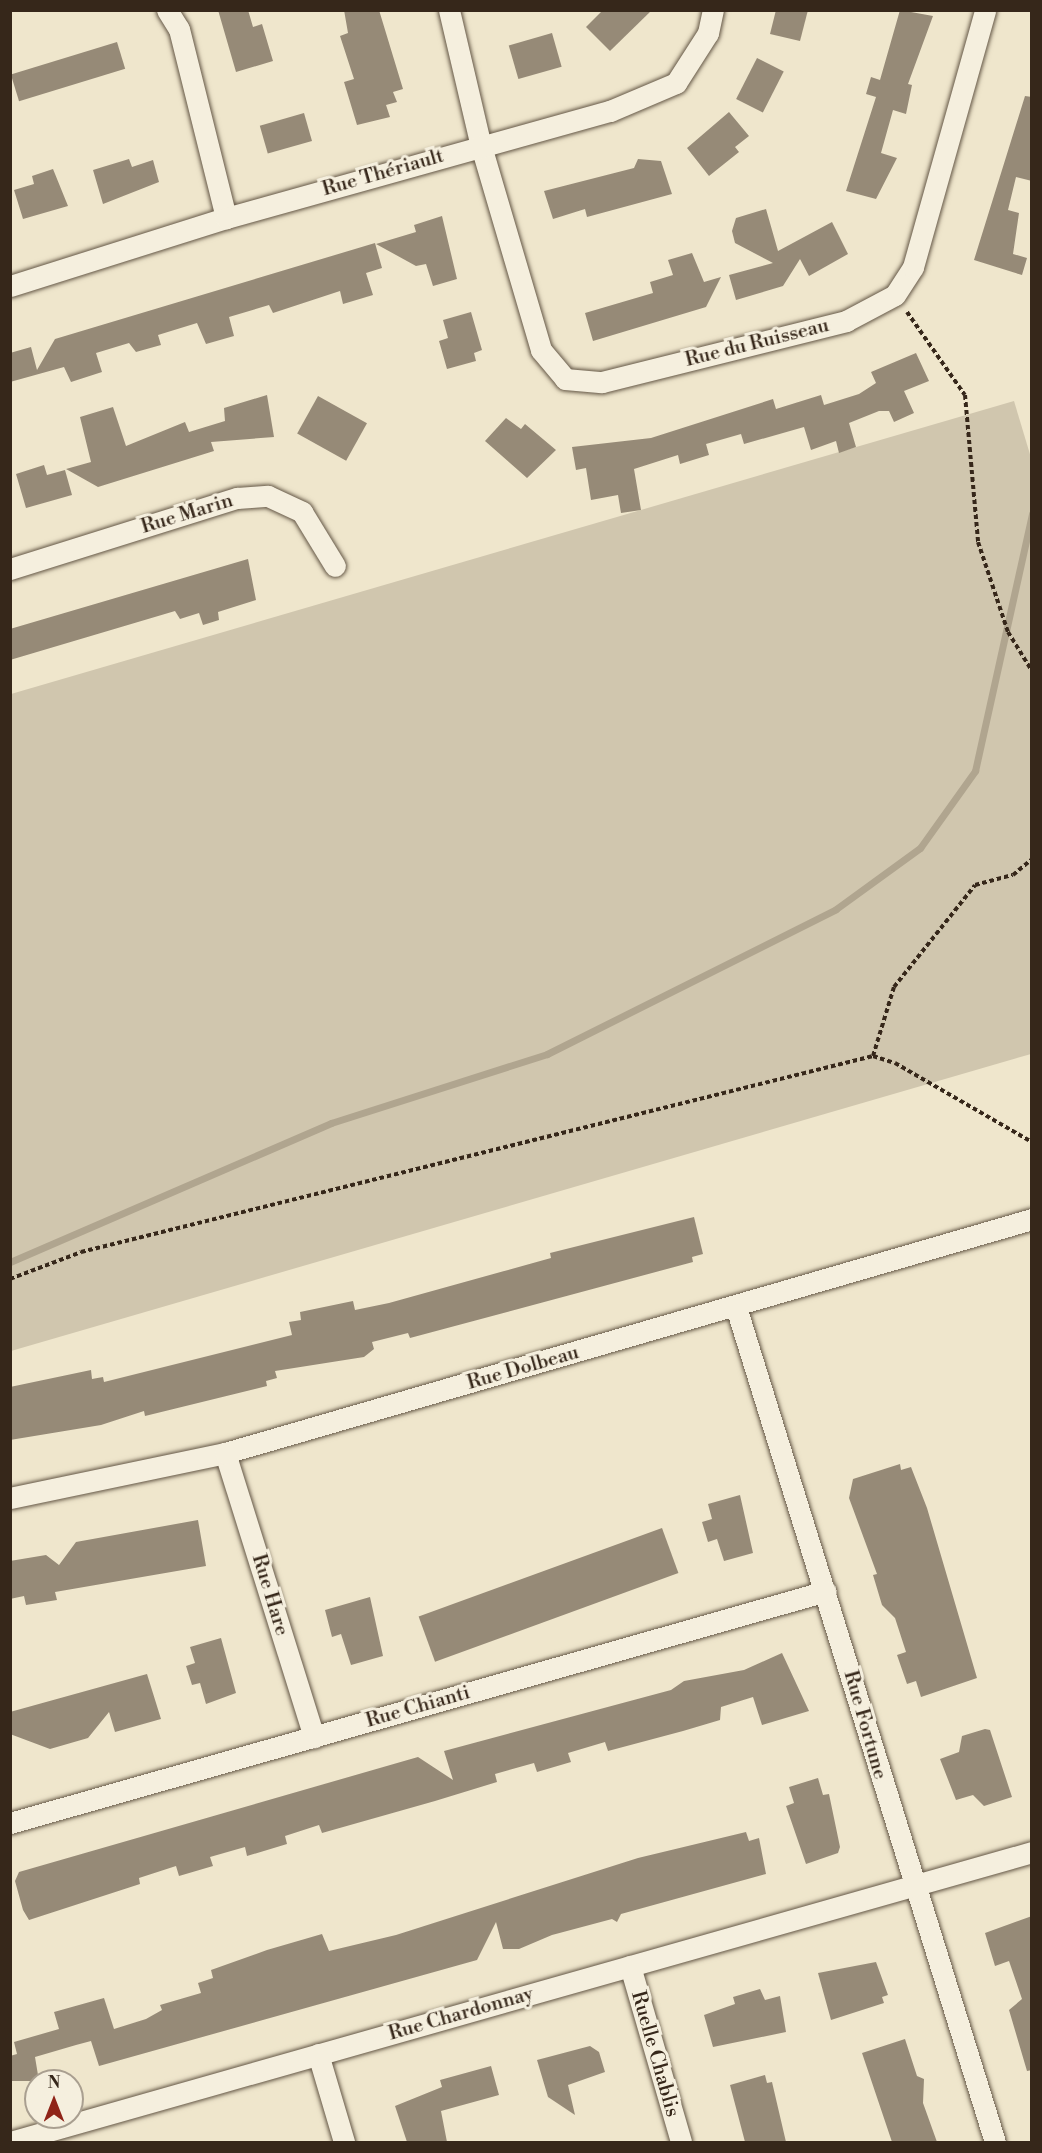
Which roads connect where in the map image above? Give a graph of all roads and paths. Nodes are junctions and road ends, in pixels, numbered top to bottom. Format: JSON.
{"nodes":[{"id":1,"x":167,"y":10,"type":"edge"},
{"id":2,"x":448,"y":10,"type":"edge"},
{"id":3,"x":713,"y":10,"type":"edge"},
{"id":4,"x":985,"y":10,"type":"edge"},
{"id":5,"x":481,"y":146,"type":"junction"},
{"id":6,"x":226,"y":218,"type":"junction"},
{"id":7,"x":10,"y":286,"type":"edge"},
{"id":8,"x":895,"y":296,"type":"junction"},
{"id":9,"x":335,"y":566,"type":"dead end"},
{"id":10,"x":10,"y":569,"type":"edge"},
{"id":11,"x":1032,"y":671,"type":"edge"},
{"id":12,"x":1032,"y":859,"type":"edge"},
{"id":13,"x":873,"y":1056,"type":"junction"},
{"id":14,"x":1032,"y":1142,"type":"edge"},
{"id":15,"x":1032,"y":1219,"type":"edge"},
{"id":16,"x":10,"y":1279,"type":"edge"},
{"id":17,"x":736,"y":1307,"type":"junction"},
{"id":18,"x":225,"y":1453,"type":"junction"},
{"id":19,"x":10,"y":1498,"type":"edge"},
{"id":20,"x":826,"y":1591,"type":"junction"},
{"id":21,"x":314,"y":1737,"type":"junction"},
{"id":22,"x":10,"y":1823,"type":"edge"},
{"id":23,"x":1032,"y":1852,"type":"edge"},
{"id":24,"x":911,"y":1886,"type":"junction"},
{"id":25,"x":630,"y":1966,"type":"junction"},
{"id":26,"x":318,"y":2054,"type":"junction"},
{"id":27,"x":21,"y":2141,"type":"edge"},
{"id":28,"x":344,"y":2142,"type":"edge"},
{"id":29,"x":681,"y":2142,"type":"edge"},
{"id":30,"x":995,"y":2142,"type":"edge"}],
"edges":[{"from":1,"to":6,"type":"street"},
{"from":2,"to":5,"type":"street","name":"Rue du Ruisseau"},
{"from":3,"to":5,"type":"street","name":"Rue Thériault"},
{"from":4,"to":8,"type":"street"},
{"from":5,"to":6,"type":"street","name":"Rue Thériault"},
{"from":5,"to":8,"type":"street","name":"Rue du Ruisseau"},
{"from":6,"to":7,"type":"street","name":"Rue Thériault"},
{"from":8,"to":11,"type":"path"},
{"from":9,"to":10,"type":"street","name":"Rue Marin"},
{"from":12,"to":13,"type":"path"},
{"from":13,"to":14,"type":"path"},
{"from":13,"to":16,"type":"path"},
{"from":15,"to":17,"type":"street","name":"Rue Dolbeau"},
{"from":17,"to":18,"type":"street","name":"Rue Dolbeau"},
{"from":17,"to":20,"type":"street","name":"Rue Fortune"},
{"from":18,"to":19,"type":"street","name":"Rue Dolbeau"},
{"from":18,"to":21,"type":"street","name":"Rue Hare"},
{"from":20,"to":21,"type":"street","name":"Rue Chianti"},
{"from":20,"to":24,"type":"street","name":"Rue Fortune"},
{"from":21,"to":22,"type":"street","name":"Rue Chianti"},
{"from":23,"to":24,"type":"street","name":"Rue Chardonnay"},
{"from":24,"to":25,"type":"street","name":"Rue Chardonnay"},
{"from":24,"to":30,"type":"street","name":"Rue Fortune"},
{"from":25,"to":26,"type":"street","name":"Rue Chardonnay"},
{"from":25,"to":29,"type":"street","name":"Ruelle Chablis"},
{"from":26,"to":27,"type":"street","name":"Rue Chardonnay"},
{"from":26,"to":28,"type":"street"}]}
